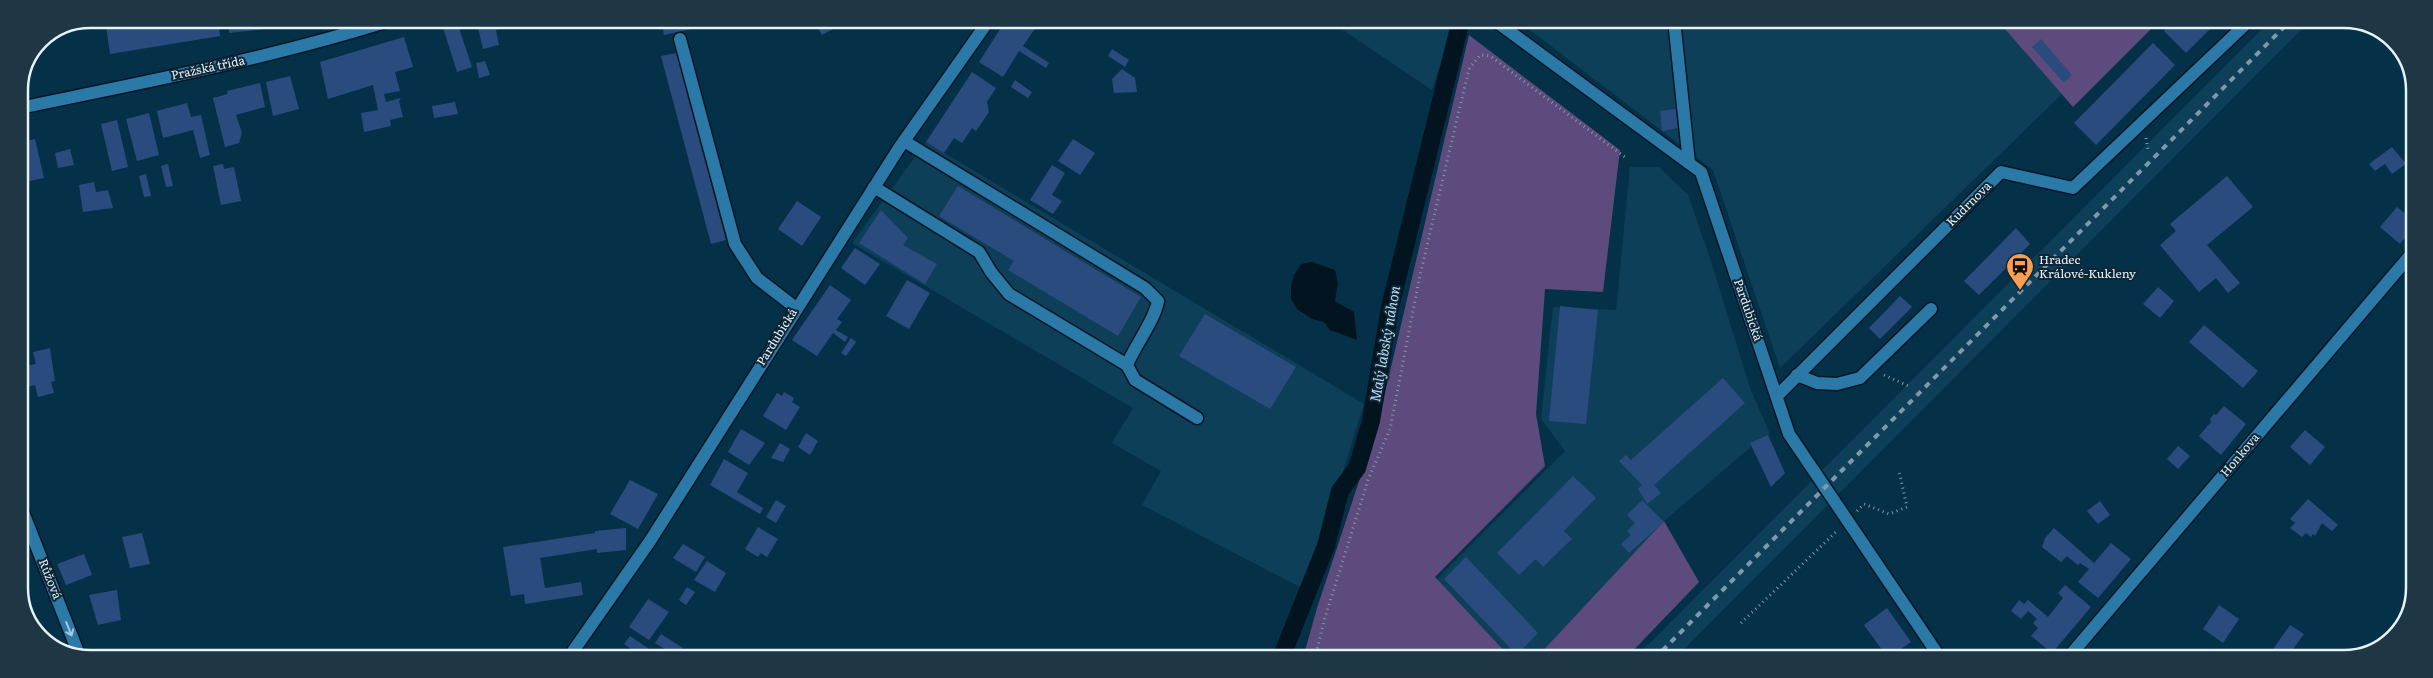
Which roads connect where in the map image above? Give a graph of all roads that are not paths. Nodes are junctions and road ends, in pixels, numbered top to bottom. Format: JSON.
{"nodes":[{"id":1,"x":365,"y":28,"type":"edge"},
{"id":2,"x":983,"y":28,"type":"edge"},
{"id":3,"x":1505,"y":28,"type":"edge"},
{"id":4,"x":1675,"y":28,"type":"edge"},
{"id":5,"x":2241,"y":28,"type":"edge"},
{"id":6,"x":680,"y":39,"type":"dead end"},
{"id":7,"x":28,"y":106,"type":"edge"},
{"id":8,"x":904,"y":141,"type":"junction"},
{"id":9,"x":1689,"y":163,"type":"junction"},
{"id":10,"x":874,"y":187,"type":"junction"},
{"id":11,"x":2405,"y":261,"type":"edge"},
{"id":12,"x":796,"y":308,"type":"junction"},
{"id":13,"x":1931,"y":310,"type":"dead end"},
{"id":14,"x":1127,"y":365,"type":"junction"},
{"id":15,"x":1797,"y":375,"type":"junction"},
{"id":16,"x":1777,"y":396,"type":"junction"},
{"id":17,"x":1197,"y":418,"type":"dead end"},
{"id":18,"x":28,"y":525,"type":"edge"},
{"id":19,"x":77,"y":649,"type":"edge"},
{"id":20,"x":574,"y":650,"type":"edge"},
{"id":21,"x":1935,"y":650,"type":"edge"},
{"id":22,"x":2075,"y":650,"type":"edge"}],
"edges":[{"from":1,"to":7,"type":"street","name":"Pražská třída"},
{"from":2,"to":8,"type":"street","name":"Pardubická"},
{"from":3,"to":9,"type":"street","name":"Pardubická"},
{"from":4,"to":9,"type":"street"},
{"from":5,"to":15,"type":"street","name":"Kudrnova"},
{"from":6,"to":12,"type":"street"},
{"from":8,"to":10,"type":"street","name":"Pardubická"},
{"from":8,"to":14,"type":"street"},
{"from":9,"to":16,"type":"street","name":"Pardubická"},
{"from":10,"to":12,"type":"street","name":"Pardubická"},
{"from":10,"to":14,"type":"street"},
{"from":11,"to":22,"type":"street","name":"Honkova"},
{"from":12,"to":20,"type":"street","name":"Pardubická"},
{"from":13,"to":15,"type":"street"},
{"from":14,"to":17,"type":"street"},
{"from":15,"to":16,"type":"street","name":"Kudrnova"},
{"from":16,"to":21,"type":"street","name":"Pardubická"},
{"from":18,"to":19,"type":"street","name":"Růžová","one_way":true}]}
